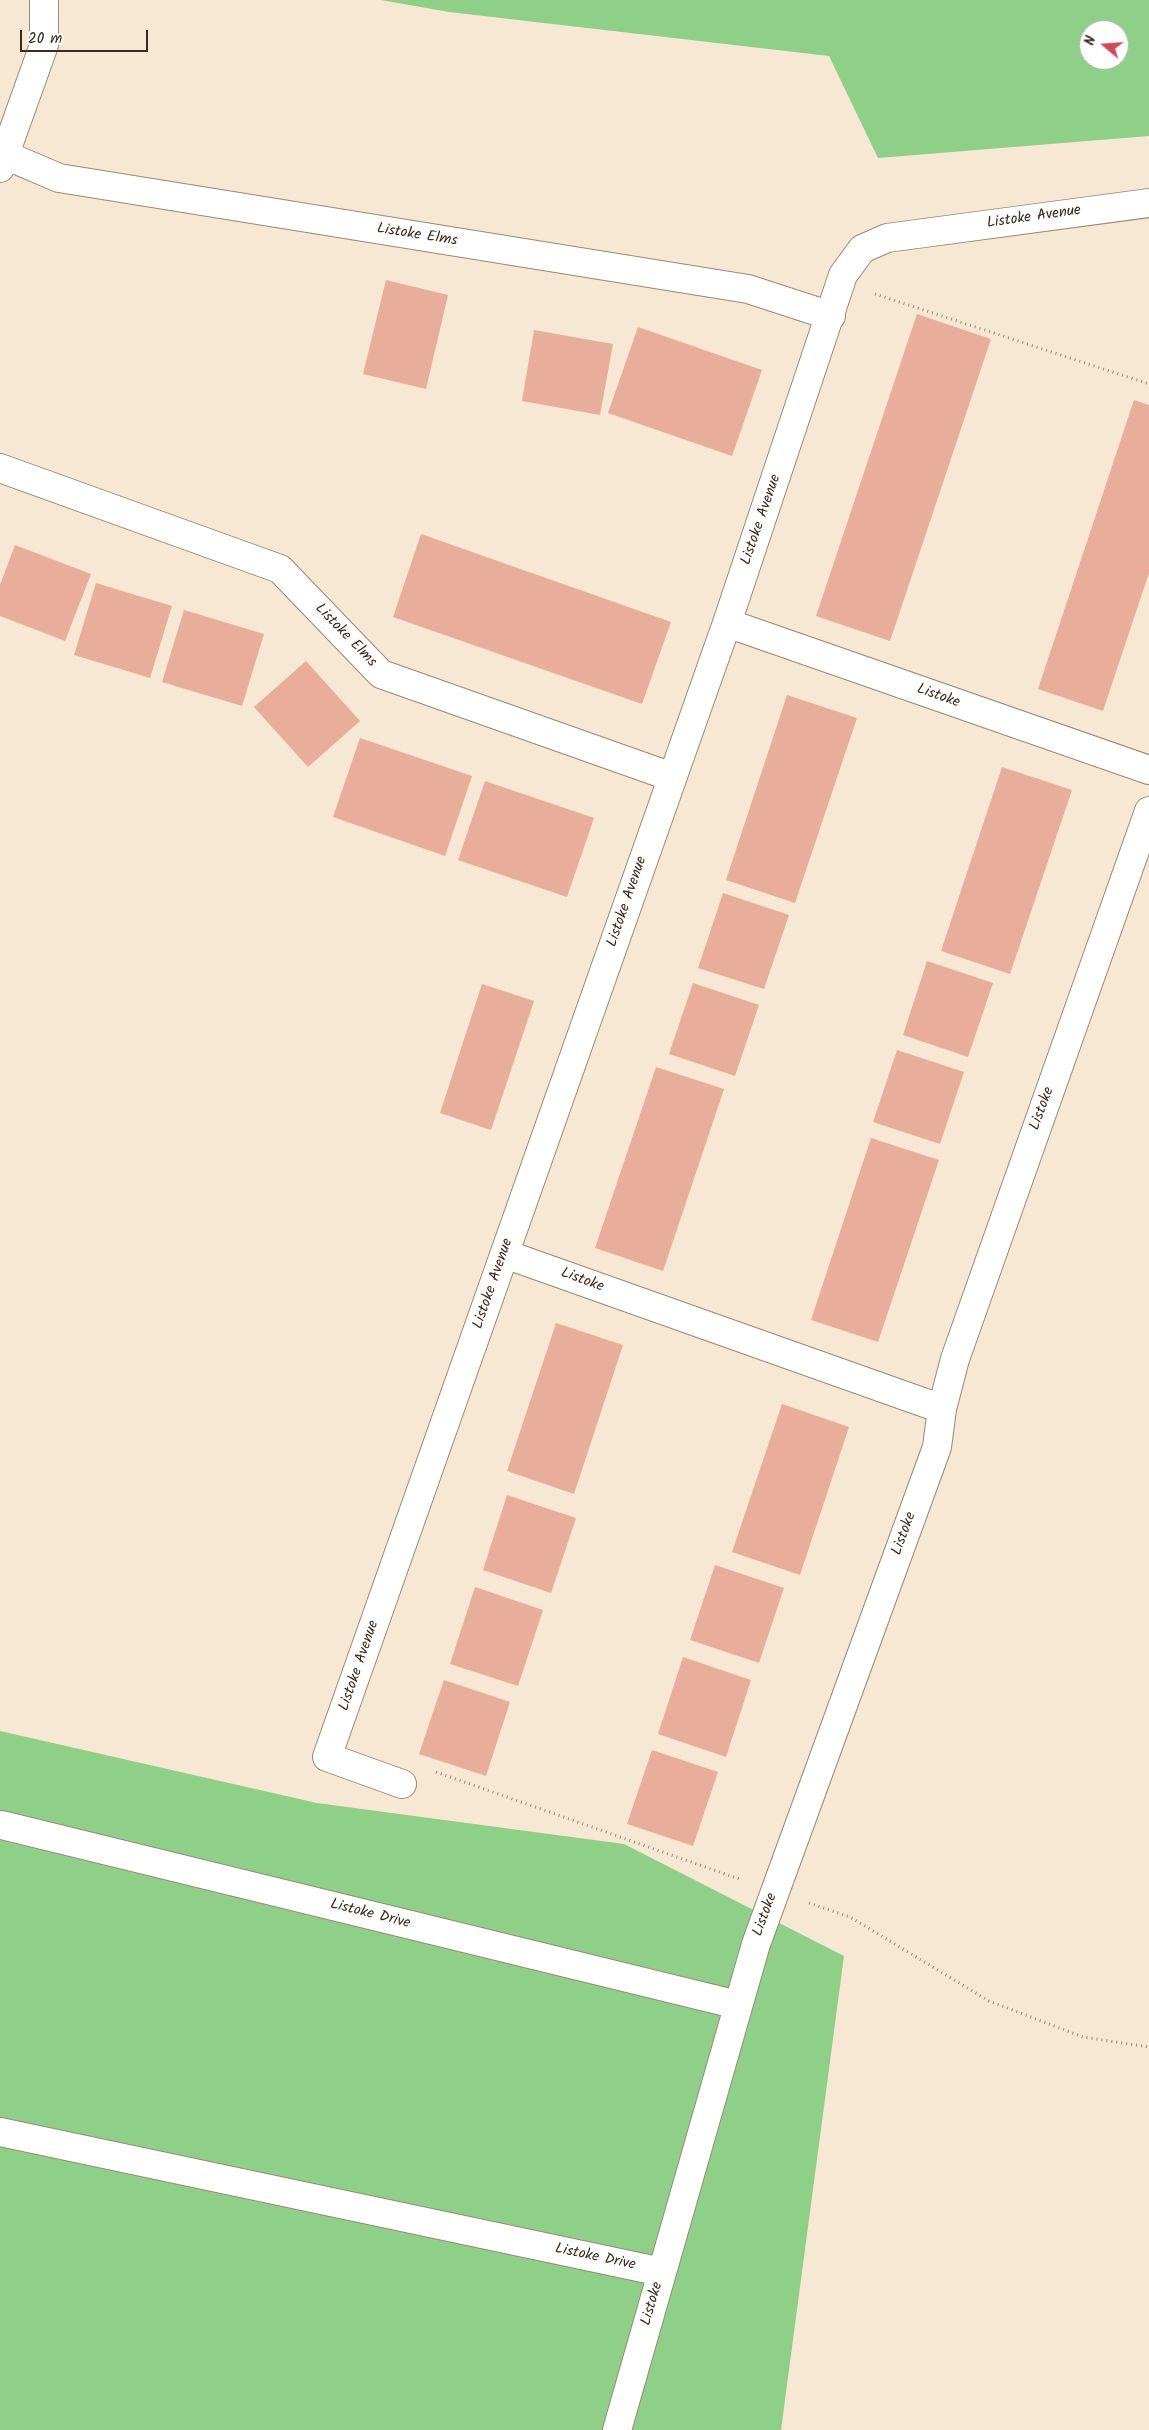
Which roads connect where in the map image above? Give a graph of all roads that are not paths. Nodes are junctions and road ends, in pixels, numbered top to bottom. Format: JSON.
{"nodes":[{"id":1,"x":44,"y":0,"type":"edge"},
{"id":2,"x":2,"y":162,"type":"edge"},
{"id":3,"x":1149,"y":203,"type":"edge"},
{"id":4,"x":831,"y":316,"type":"junction"},
{"id":5,"x":0,"y":468,"type":"edge"},
{"id":6,"x":726,"y":624,"type":"junction"},
{"id":7,"x":1149,"y":770,"type":"edge"},
{"id":8,"x":672,"y":777,"type":"junction"},
{"id":9,"x":1149,"y":811,"type":"edge"},
{"id":10,"x":505,"y":1254,"type":"junction"},
{"id":11,"x":942,"y":1409,"type":"junction"},
{"id":12,"x":402,"y":1784,"type":"road end"},
{"id":13,"x":2,"y":1826,"type":"dead end"},
{"id":14,"x":738,"y":2006,"type":"junction"},
{"id":15,"x":0,"y":2132,"type":"edge"},
{"id":16,"x":662,"y":2272,"type":"junction"},
{"id":17,"x":617,"y":2430,"type":"edge"}],
"edges":[{"from":1,"to":2,"type":"street","name":"Listoke Elms"},
{"from":2,"to":4,"type":"street","name":"Listoke Elms"},
{"from":3,"to":4,"type":"street","name":"Listoke Avenue"},
{"from":4,"to":6,"type":"street","name":"Listoke Avenue"},
{"from":5,"to":8,"type":"street","name":"Listoke Elms"},
{"from":6,"to":7,"type":"street","name":"Listoke"},
{"from":6,"to":8,"type":"street","name":"Listoke Avenue"},
{"from":8,"to":10,"type":"street","name":"Listoke Avenue"},
{"from":9,"to":11,"type":"street","name":"Listoke"},
{"from":10,"to":11,"type":"street","name":"Listoke"},
{"from":10,"to":12,"type":"street","name":"Listoke Avenue"},
{"from":11,"to":14,"type":"street","name":"Listoke"},
{"from":13,"to":14,"type":"street","name":"Listoke Drive"},
{"from":14,"to":16,"type":"street","name":"Listoke"},
{"from":15,"to":16,"type":"street","name":"Listoke Drive"},
{"from":16,"to":17,"type":"street","name":"Listoke"}]}
